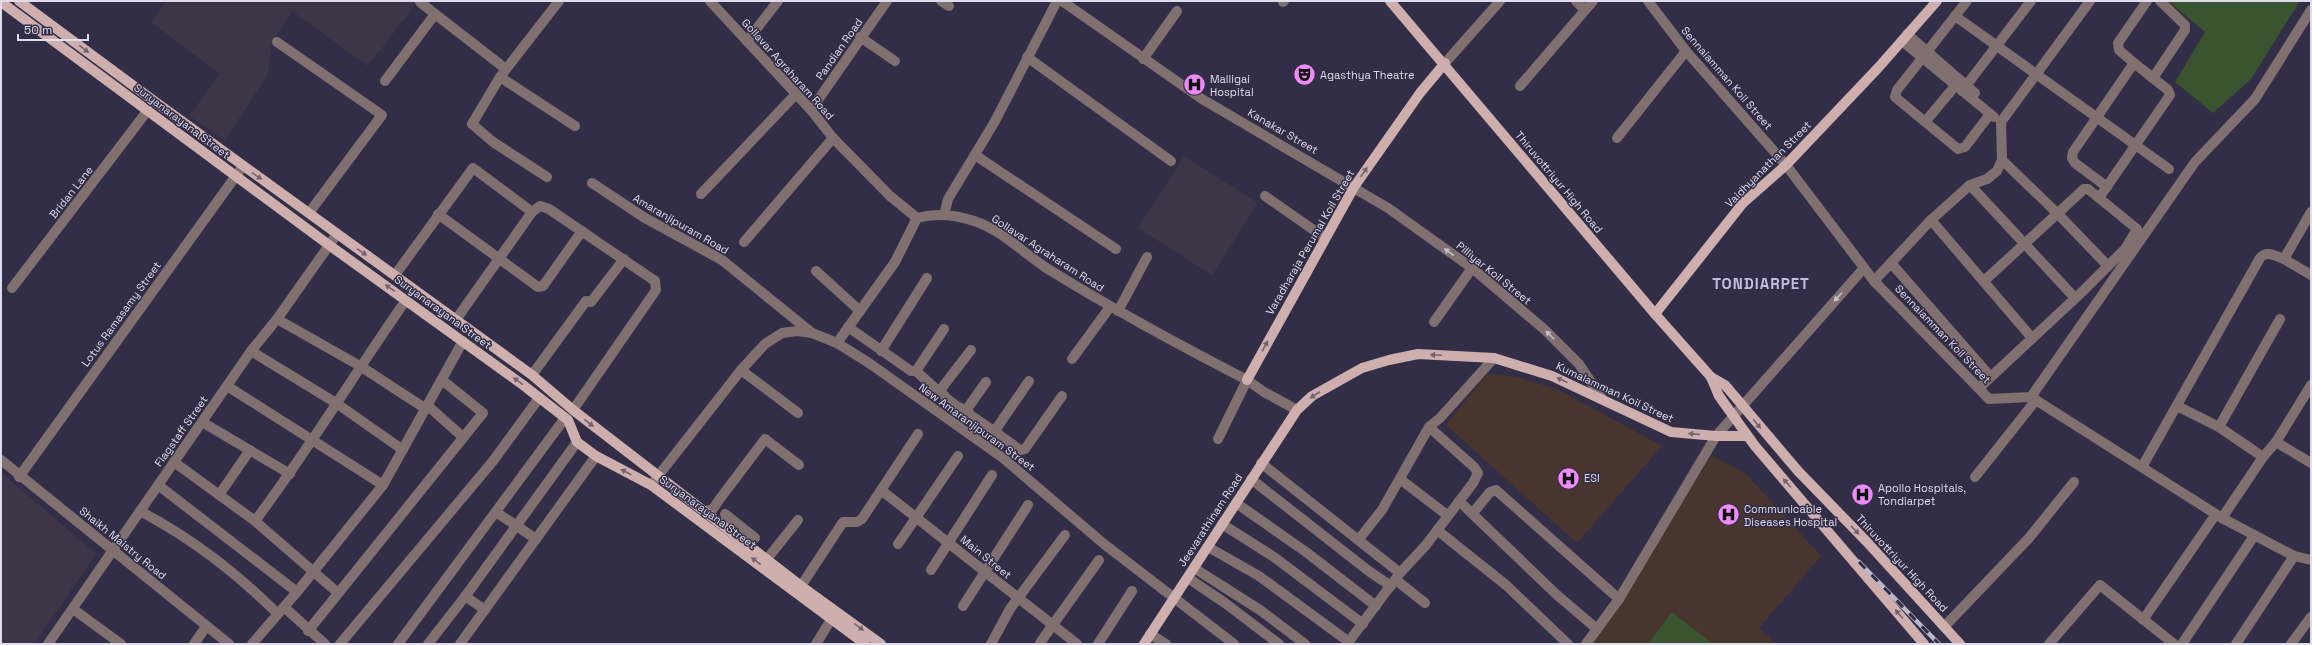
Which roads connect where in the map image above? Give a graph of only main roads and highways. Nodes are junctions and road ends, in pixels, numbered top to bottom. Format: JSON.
{"nodes":[{"id":1,"x":20,"y":1,"type":"edge"},
{"id":2,"x":1390,"y":1,"type":"edge"},
{"id":3,"x":1937,"y":1,"type":"edge"},
{"id":4,"x":1,"y":2,"type":"edge"},
{"id":5,"x":1445,"y":63,"type":"junction"},
{"id":6,"x":1654,"y":314,"type":"junction"},
{"id":7,"x":1711,"y":377,"type":"junction"},
{"id":8,"x":1247,"y":380,"type":"road end"},
{"id":9,"x":1297,"y":410,"type":"joint"},
{"id":10,"x":1747,"y":436,"type":"junction"},
{"id":11,"x":865,"y":644,"type":"edge"},
{"id":12,"x":882,"y":644,"type":"edge"},
{"id":13,"x":1144,"y":644,"type":"edge"},
{"id":14,"x":1924,"y":644,"type":"edge"},
{"id":15,"x":1960,"y":644,"type":"edge"}],
"edges":[{"from":1,"to":12,"type":"main road","name":"Suryanarayana Street","one_way":true},
{"from":2,"to":5,"type":"main road","name":"Thiruvottriyur High Road"},
{"from":3,"to":6,"type":"main road","name":"Vaidhyanathan Street"},
{"from":11,"to":4,"type":"main road","name":"Suryanarayana Street","one_way":true},
{"from":5,"to":6,"type":"main road","name":"Thiruvottriyur High Road"},
{"from":8,"to":5,"type":"main road","name":"Varadharaja Perumal Koil Street","one_way":true},
{"from":6,"to":7,"type":"main road","name":"Thiruvottriyur High Road"},
{"from":7,"to":10,"type":"main road","name":"Thiruvottriyur High Road"},
{"from":7,"to":15,"type":"main road","name":"Thiruvottriyur High Road","one_way":true},
{"from":10,"to":9,"type":"main road","name":"Kumalamman Koil Street","one_way":true},
{"from":9,"to":13,"type":"main road","name":"Jeevarathinam Road"},
{"from":14,"to":10,"type":"main road","name":"Thiruvottriyur High Road","one_way":true}]}
